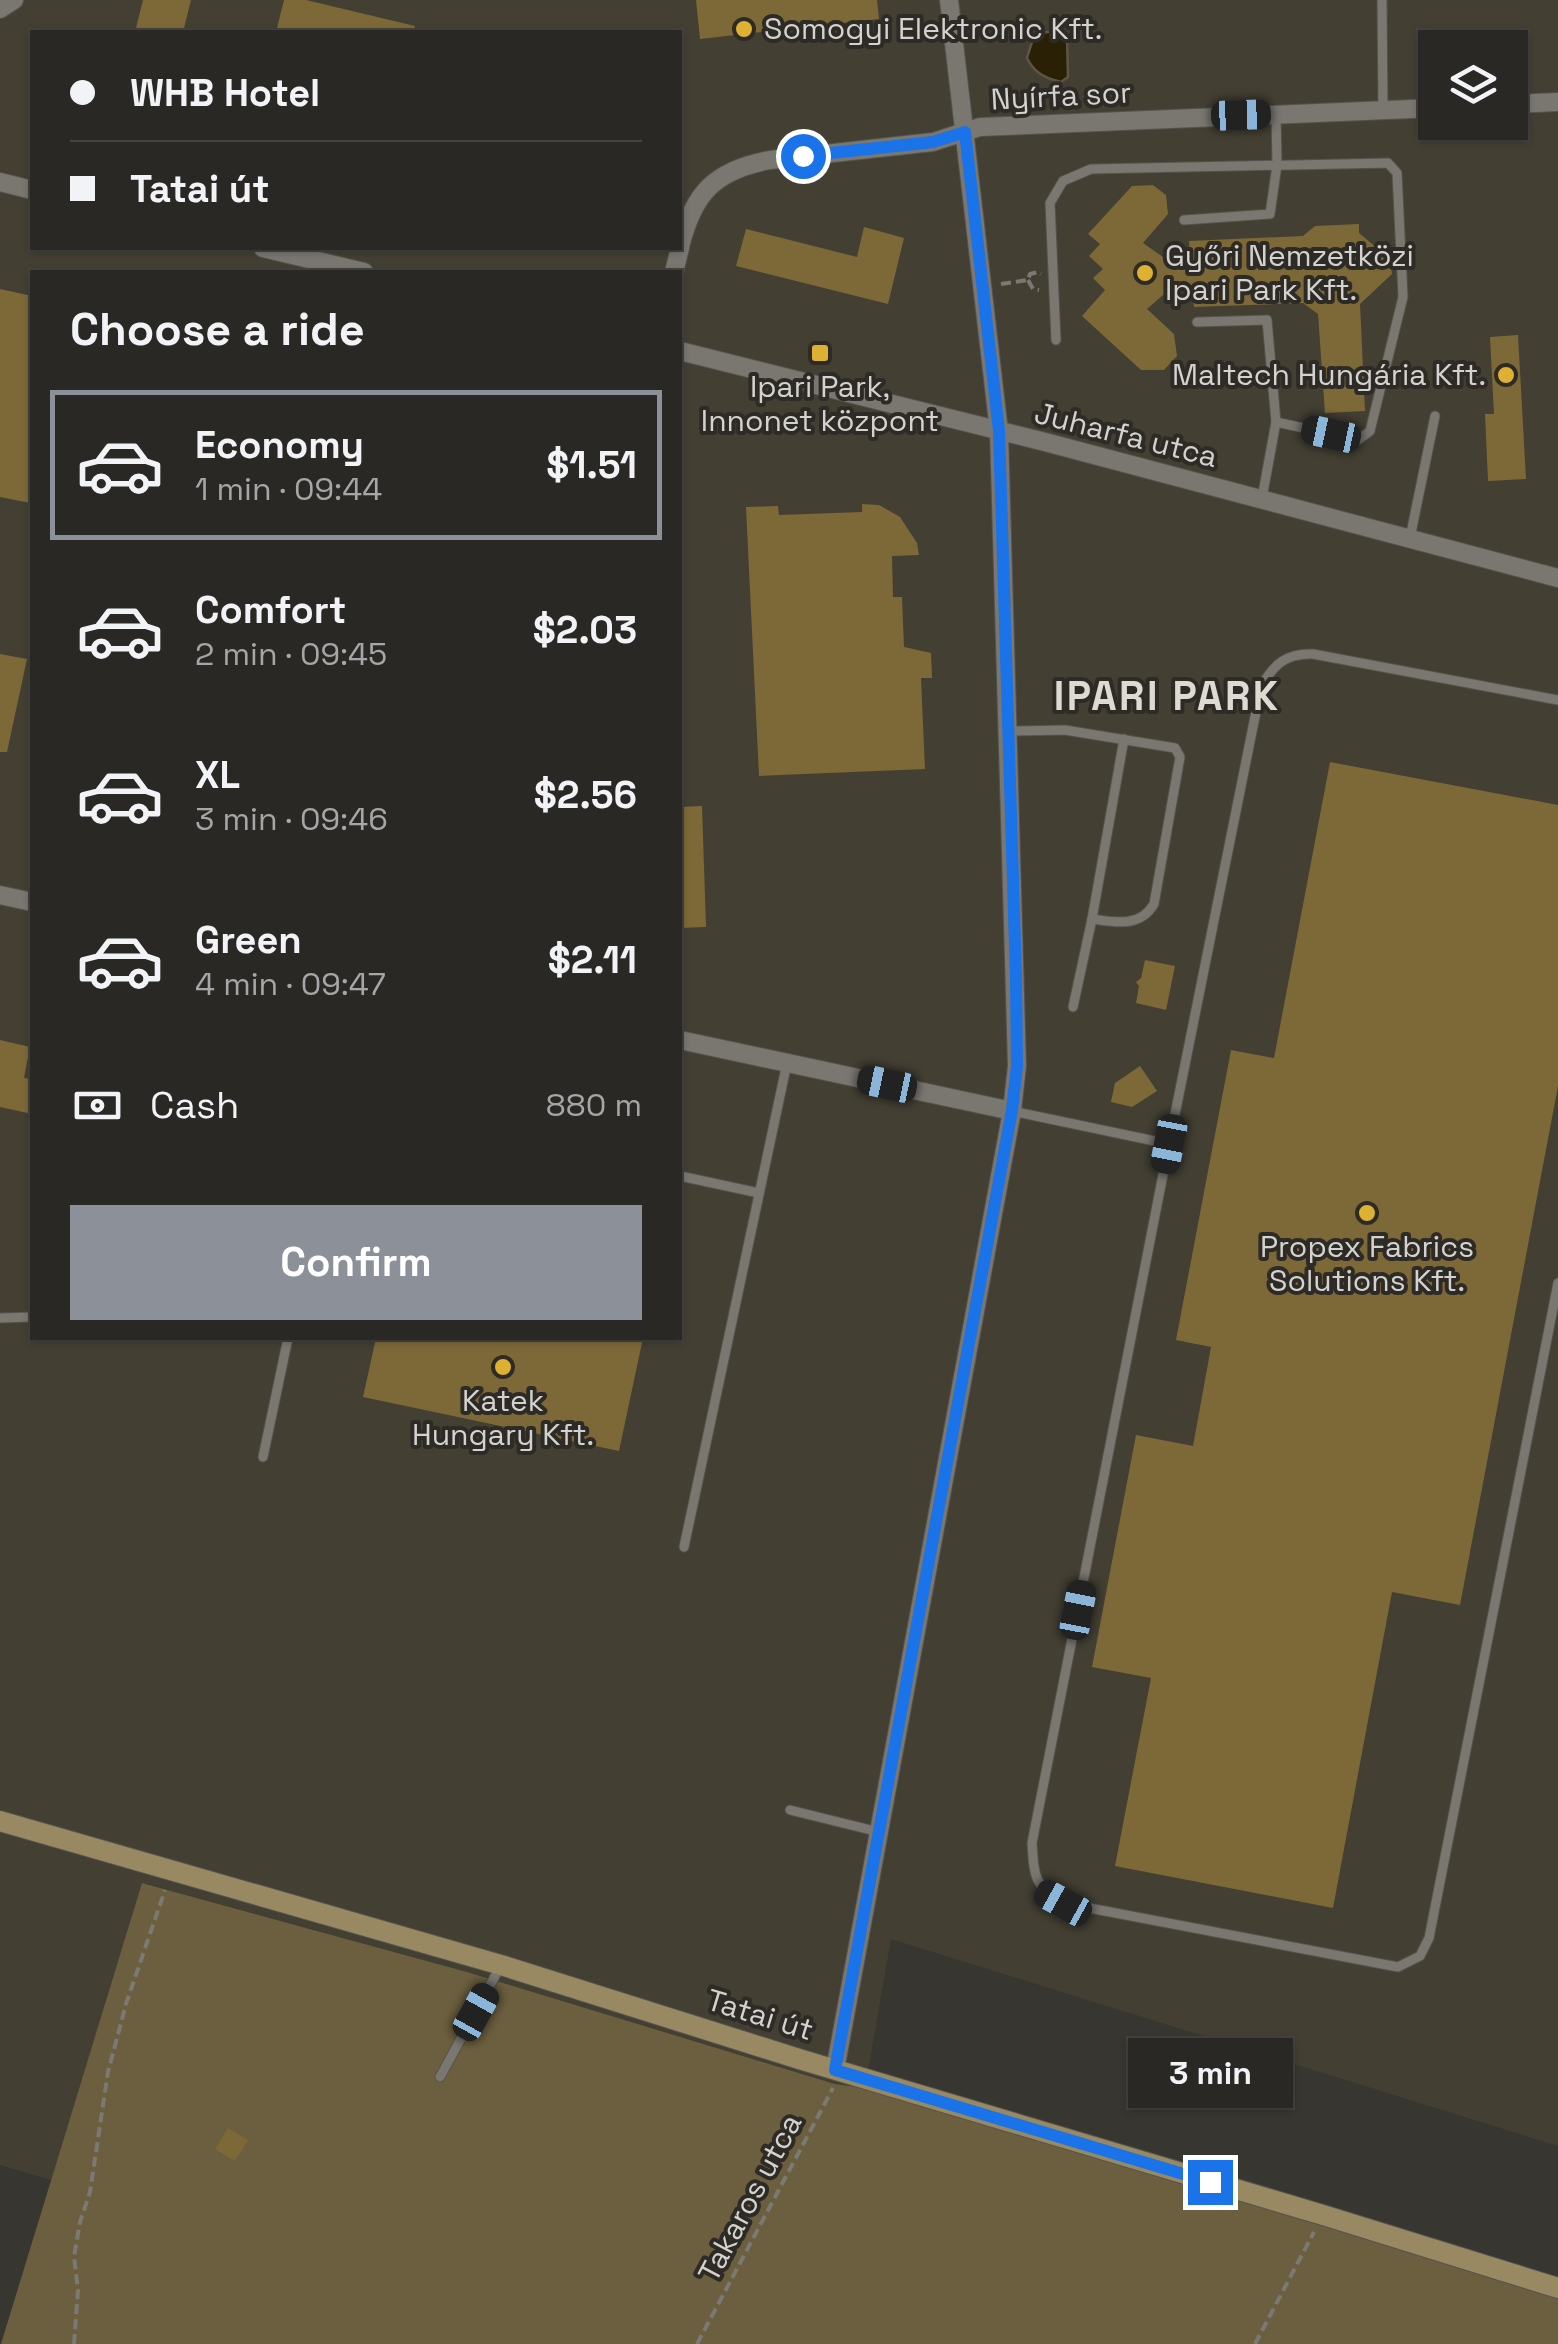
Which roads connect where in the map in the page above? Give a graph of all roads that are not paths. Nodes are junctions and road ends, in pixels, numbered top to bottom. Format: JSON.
{"nodes":[{"id":1,"x":14,"y":0,"type":"edge"},
{"id":2,"x":949,"y":0,"type":"edge"},
{"id":3,"x":1382,"y":0,"type":"edge"},
{"id":4,"x":0,"y":10,"type":"edge"},
{"id":5,"x":1558,"y":102,"type":"edge"},
{"id":6,"x":1528,"y":103,"type":"edge"},
{"id":7,"x":1418,"y":109,"type":"edge"},
{"id":8,"x":1382,"y":110,"type":"junction"},
{"id":9,"x":1276,"y":114,"type":"junction"},
{"id":10,"x":965,"y":132,"type":"junction"},
{"id":11,"x":1277,"y":165,"type":"junction"},
{"id":12,"x":0,"y":182,"type":"edge"},
{"id":13,"x":30,"y":190,"type":"edge"},
{"id":14,"x":1184,"y":220,"type":"dead end"},
{"id":15,"x":682,"y":240,"type":"edge"},
{"id":16,"x":271,"y":250,"type":"edge"},
{"id":17,"x":356,"y":270,"type":"edge"},
{"id":18,"x":1197,"y":322,"type":"dead end"},
{"id":19,"x":1056,"y":340,"type":"dead end"},
{"id":20,"x":682,"y":352,"type":"edge"},
{"id":21,"x":1435,"y":416,"type":"dead end"},
{"id":22,"x":1276,"y":422,"type":"junction"},
{"id":23,"x":999,"y":431,"type":"junction"},
{"id":24,"x":1262,"y":498,"type":"junction"},
{"id":25,"x":1410,"y":538,"type":"junction"},
{"id":26,"x":1558,"y":578,"type":"edge"},
{"id":27,"x":1558,"y":700,"type":"edge"},
{"id":28,"x":1010,"y":730,"type":"junction"},
{"id":29,"x":1124,"y":739,"type":"junction"},
{"id":30,"x":0,"y":895,"type":"edge"},
{"id":31,"x":30,"y":902,"type":"edge"},
{"id":32,"x":1092,"y":919,"type":"junction"},
{"id":33,"x":1073,"y":1007,"type":"dead end"},
{"id":34,"x":682,"y":1040,"type":"edge"},
{"id":35,"x":788,"y":1063,"type":"junction"},
{"id":36,"x":1012,"y":1110,"type":"junction"},
{"id":37,"x":1169,"y":1144,"type":"junction"},
{"id":38,"x":682,"y":1176,"type":"edge"},
{"id":39,"x":759,"y":1193,"type":"junction"},
{"id":40,"x":1558,"y":1283,"type":"edge"},
{"id":41,"x":30,"y":1316,"type":"edge"},
{"id":42,"x":0,"y":1318,"type":"edge"},
{"id":43,"x":288,"y":1340,"type":"edge"},
{"id":44,"x":263,"y":1457,"type":"dead end"},
{"id":45,"x":684,"y":1547,"type":"dead end"},
{"id":46,"x":790,"y":1810,"type":"dead end"},
{"id":47,"x":0,"y":1821,"type":"edge"},
{"id":48,"x":879,"y":1832,"type":"junction"},
{"id":49,"x":502,"y":1965,"type":"junction"},
{"id":50,"x":835,"y":2070,"type":"junction"},
{"id":51,"x":440,"y":2077,"type":"dead end"},
{"id":52,"x":1558,"y":2288,"type":"edge"}],
"edges":[{"from":1,"to":4,"type":"street"},
{"from":2,"to":10,"type":"street"},
{"from":3,"to":8,"type":"lane"},
{"from":5,"to":6,"type":"street"},
{"from":7,"to":8,"type":"street","name":"Nyírfa sor"},
{"from":8,"to":9,"type":"street","name":"Nyírfa sor"},
{"from":9,"to":10,"type":"street","name":"Nyírfa sor"},
{"from":9,"to":11,"type":"lane"},
{"from":10,"to":15,"type":"street","name":"Nyírfa sor"},
{"from":10,"to":23,"type":"street"},
{"from":11,"to":14,"type":"lane"},
{"from":11,"to":19,"type":"lane"},
{"from":11,"to":22,"type":"lane"},
{"from":12,"to":13,"type":"street"},
{"from":16,"to":17,"type":"street"},
{"from":18,"to":22,"type":"lane"},
{"from":20,"to":23,"type":"street","name":"Juharfa utca"},
{"from":21,"to":25,"type":"lane"},
{"from":22,"to":24,"type":"lane"},
{"from":23,"to":24,"type":"street","name":"Juharfa utca"},
{"from":23,"to":28,"type":"street"},
{"from":24,"to":25,"type":"street","name":"Juharfa utca"},
{"from":25,"to":26,"type":"street","name":"Juharfa utca"},
{"from":27,"to":37,"type":"lane"},
{"from":28,"to":29,"type":"lane"},
{"from":28,"to":36,"type":"street"},
{"from":29,"to":32,"type":"lane"},
{"from":29,"to":32,"type":"lane"},
{"from":30,"to":31,"type":"street"},
{"from":32,"to":33,"type":"lane"},
{"from":34,"to":35,"type":"street"},
{"from":35,"to":36,"type":"street"},
{"from":35,"to":39,"type":"lane"},
{"from":36,"to":37,"type":"lane"},
{"from":36,"to":48,"type":"street"},
{"from":37,"to":40,"type":"lane"},
{"from":38,"to":39,"type":"lane"},
{"from":39,"to":45,"type":"lane"},
{"from":41,"to":42,"type":"lane"},
{"from":43,"to":44,"type":"lane"},
{"from":46,"to":48,"type":"lane"},
{"from":47,"to":49,"type":"street","name":"Tatai út"},
{"from":48,"to":50,"type":"street"},
{"from":49,"to":50,"type":"street","name":"Tatai út"},
{"from":49,"to":51,"type":"lane"},
{"from":50,"to":52,"type":"street","name":"Tatai út"}]}
